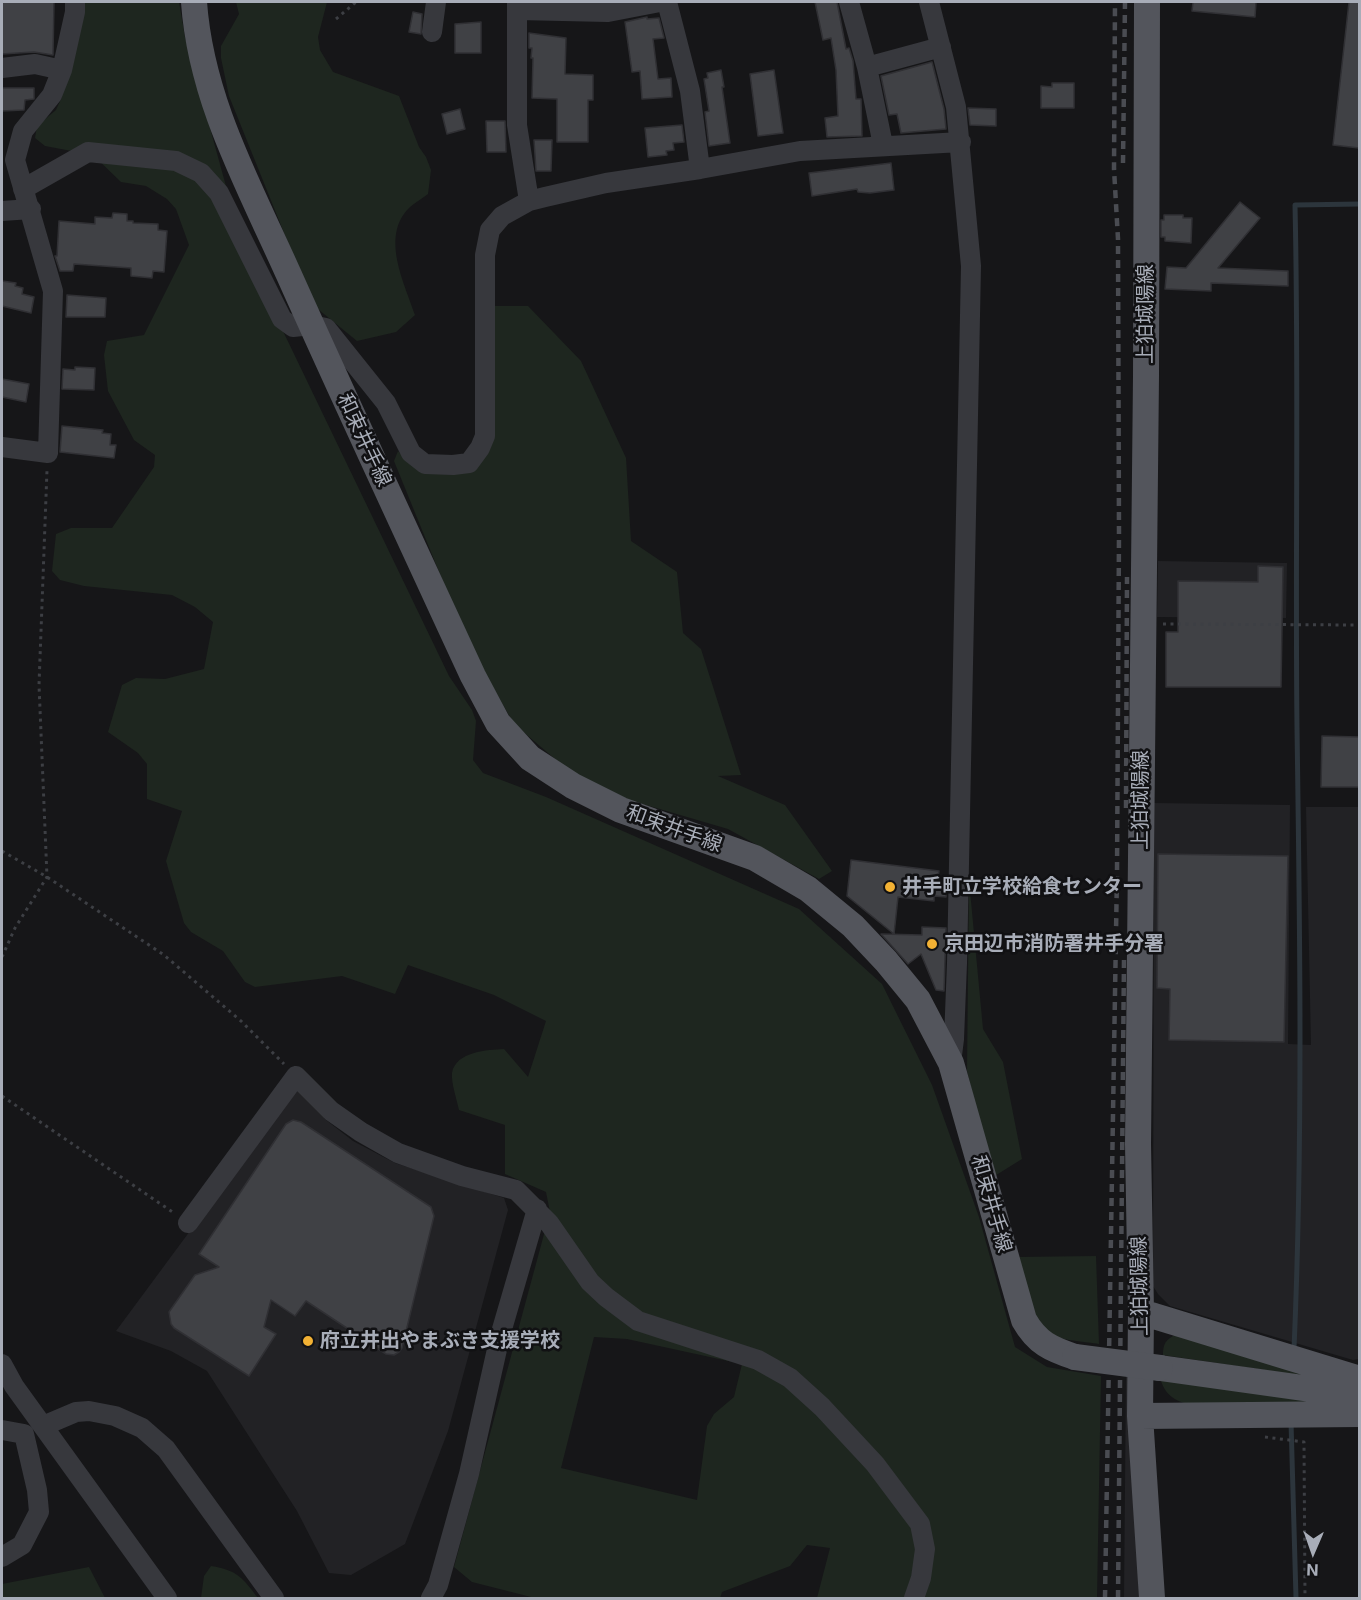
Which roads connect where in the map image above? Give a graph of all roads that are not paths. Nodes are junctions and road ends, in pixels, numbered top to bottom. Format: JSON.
{"nodes":[{"id":1,"x":75,"y":2,"type":"edge"},
{"id":2,"x":194,"y":2,"type":"edge"},
{"id":3,"x":436,"y":2,"type":"edge"},
{"id":4,"x":660,"y":2,"type":"edge"},
{"id":5,"x":667,"y":2,"type":"edge"},
{"id":6,"x":849,"y":2,"type":"edge"},
{"id":7,"x":929,"y":2,"type":"edge"},
{"id":8,"x":1147,"y":2,"type":"edge"},
{"id":9,"x":518,"y":6,"type":"edge"},
{"id":10,"x":432,"y":32,"type":"dead end"},
{"id":11,"x":941,"y":47,"type":"junction"},
{"id":12,"x":867,"y":67,"type":"junction"},
{"id":13,"x":2,"y":68,"type":"edge"},
{"id":14,"x":62,"y":70,"type":"junction"},
{"id":15,"x":961,"y":142,"type":"junction"},
{"id":16,"x":884,"y":145,"type":"junction"},
{"id":17,"x":700,"y":169,"type":"junction"},
{"id":18,"x":22,"y":189,"type":"junction"},
{"id":19,"x":529,"y":201,"type":"junction"},
{"id":20,"x":31,"y":209,"type":"junction"},
{"id":21,"x":2,"y":211,"type":"edge"},
{"id":22,"x":311,"y":325,"type":"junction"},
{"id":23,"x":2,"y":447,"type":"edge"},
{"id":24,"x":951,"y":1063,"type":"junction"},
{"id":25,"x":537,"y":1209,"type":"junction"},
{"id":26,"x":189,"y":1222,"type":"road end"},
{"id":27,"x":1141,"y":1311,"type":"junction"},
{"id":28,"x":2,"y":1364,"type":"edge"},
{"id":29,"x":1359,"y":1379,"type":"edge"},
{"id":30,"x":8,"y":1391,"type":"edge"},
{"id":31,"x":1359,"y":1396,"type":"edge"},
{"id":32,"x":1359,"y":1413,"type":"edge"},
{"id":33,"x":1140,"y":1416,"type":"junction"},
{"id":34,"x":43,"y":1426,"type":"junction"},
{"id":35,"x":2,"y":1430,"type":"edge"},
{"id":36,"x":2,"y":1557,"type":"edge"},
{"id":37,"x":167,"y":1599,"type":"edge"},
{"id":38,"x":273,"y":1599,"type":"edge"},
{"id":39,"x":431,"y":1599,"type":"edge"},
{"id":40,"x":914,"y":1599,"type":"edge"},
{"id":41,"x":1152,"y":1599,"type":"edge"}],
"edges":[{"from":1,"to":14,"type":"street"},
{"from":2,"to":22,"type":"main road","name":"和束井手線"},
{"from":3,"to":10,"type":"street"},
{"from":4,"to":9,"type":"street"},
{"from":5,"to":17,"type":"street"},
{"from":6,"to":12,"type":"street"},
{"from":7,"to":11,"type":"street"},
{"from":8,"to":27,"type":"main road","name":"上狛城陽線"},
{"from":9,"to":19,"type":"street"},
{"from":11,"to":12,"type":"street"},
{"from":11,"to":15,"type":"street"},
{"from":12,"to":16,"type":"street"},
{"from":13,"to":14,"type":"street"},
{"from":14,"to":18,"type":"street"},
{"from":15,"to":16,"type":"street"},
{"from":15,"to":24,"type":"street"},
{"from":16,"to":17,"type":"street"},
{"from":17,"to":19,"type":"street"},
{"from":18,"to":20,"type":"street"},
{"from":18,"to":22,"type":"street"},
{"from":19,"to":22,"type":"street"},
{"from":20,"to":21,"type":"street"},
{"from":20,"to":23,"type":"street"},
{"from":22,"to":24,"type":"main road","name":"和束井手線"},
{"from":24,"to":31,"type":"main road","name":"和束井手線","bridge":true},
{"from":25,"to":26,"type":"street"},
{"from":25,"to":39,"type":"street"},
{"from":25,"to":40,"type":"street"},
{"from":27,"to":29,"type":"main road"},
{"from":27,"to":33,"type":"main road","name":"上狛城陽線"},
{"from":28,"to":30,"type":"street"},
{"from":30,"to":34,"type":"street"},
{"from":32,"to":33,"type":"main road"},
{"from":33,"to":41,"type":"main road","name":"上狛城陽線"},
{"from":34,"to":37,"type":"street"},
{"from":34,"to":38,"type":"street"},
{"from":35,"to":36,"type":"street"}]}
